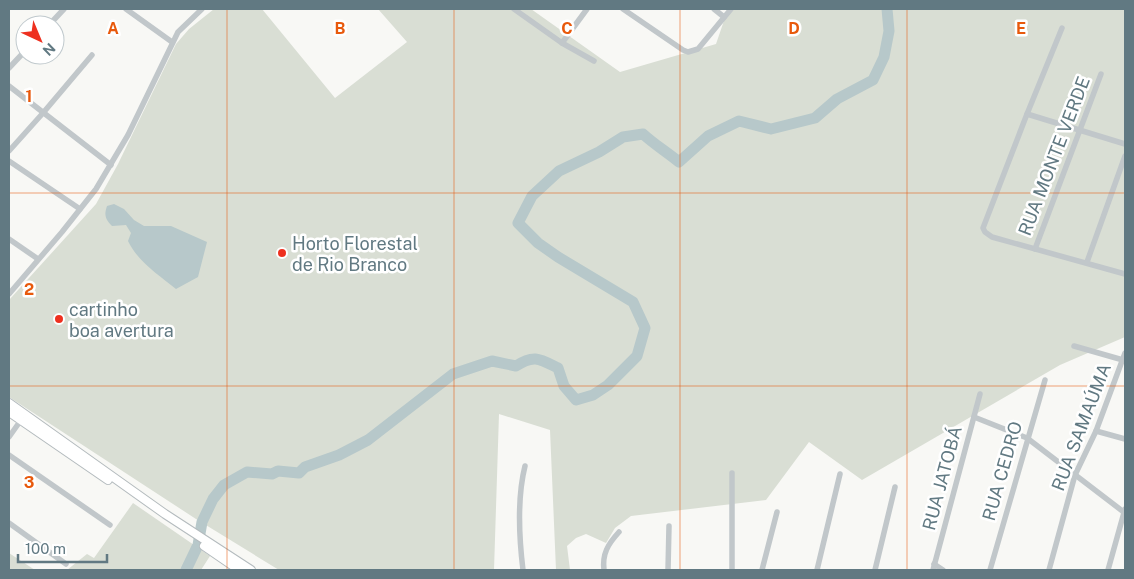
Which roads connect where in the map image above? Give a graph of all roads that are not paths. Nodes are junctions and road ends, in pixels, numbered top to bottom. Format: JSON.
{"nodes":[{"id":1,"x":126,"y":9,"type":"edge"},
{"id":2,"x":202,"y":9,"type":"edge"},
{"id":3,"x":514,"y":9,"type":"edge"},
{"id":4,"x":587,"y":9,"type":"edge"},
{"id":5,"x":623,"y":9,"type":"edge"},
{"id":6,"x":714,"y":9,"type":"edge"},
{"id":7,"x":731,"y":9,"type":"edge"},
{"id":8,"x":724,"y":17,"type":"junction"},
{"id":9,"x":1062,"y":28,"type":"dead end"},
{"id":10,"x":172,"y":42,"type":"junction"},
{"id":11,"x":562,"y":43,"type":"junction"},
{"id":12,"x":92,"y":55,"type":"dead end"},
{"id":13,"x":594,"y":61,"type":"dead end"},
{"id":14,"x":1101,"y":74,"type":"dead end"},
{"id":15,"x":9,"y":86,"type":"edge"},
{"id":16,"x":43,"y":113,"type":"junction"},
{"id":17,"x":1027,"y":114,"type":"junction"},
{"id":18,"x":1080,"y":130,"type":"junction"},
{"id":19,"x":1125,"y":144,"type":"edge"},
{"id":20,"x":9,"y":151,"type":"edge"},
{"id":21,"x":1125,"y":156,"type":"edge"},
{"id":22,"x":9,"y":161,"type":"edge"},
{"id":23,"x":112,"y":165,"type":"junction"},
{"id":24,"x":80,"y":209,"type":"junction"},
{"id":25,"x":9,"y":239,"type":"edge"},
{"id":26,"x":1035,"y":249,"type":"junction"},
{"id":27,"x":38,"y":259,"type":"junction"},
{"id":28,"x":1087,"y":262,"type":"junction"},
{"id":29,"x":1125,"y":274,"type":"edge"},
{"id":30,"x":9,"y":294,"type":"edge"},
{"id":31,"x":1074,"y":346,"type":"dead end"},
{"id":32,"x":1125,"y":352,"type":"edge"},
{"id":33,"x":1123,"y":360,"type":"junction"},
{"id":34,"x":1045,"y":380,"type":"dead end"},
{"id":35,"x":980,"y":394,"type":"dead end"},
{"id":36,"x":9,"y":403,"type":"edge"},
{"id":37,"x":9,"y":412,"type":"edge"},
{"id":38,"x":974,"y":417,"type":"junction"},
{"id":39,"x":21,"y":420,"type":"junction"},
{"id":40,"x":1096,"y":431,"type":"junction"},
{"id":41,"x":9,"y":437,"type":"edge"},
{"id":42,"x":1027,"y":438,"type":"junction"},
{"id":43,"x":1125,"y":439,"type":"edge"},
{"id":44,"x":9,"y":455,"type":"edge"},
{"id":45,"x":525,"y":466,"type":"dead end"},
{"id":46,"x":732,"y":473,"type":"dead end"},
{"id":47,"x":840,"y":474,"type":"dead end"},
{"id":48,"x":1075,"y":475,"type":"junction"},
{"id":49,"x":895,"y":487,"type":"dead end"},
{"id":50,"x":776,"y":512,"type":"dead end"},
{"id":51,"x":1125,"y":512,"type":"edge"},
{"id":52,"x":164,"y":516,"type":"junction"},
{"id":53,"x":9,"y":523,"type":"edge"},
{"id":54,"x":110,"y":525,"type":"dead end"},
{"id":55,"x":669,"y":526,"type":"dead end"},
{"id":56,"x":619,"y":532,"type":"dead end"},
{"id":57,"x":203,"y":542,"type":"junction"},
{"id":58,"x":66,"y":564,"type":"dead end"},
{"id":59,"x":934,"y":567,"type":"edge"},
{"id":60,"x":239,"y":570,"type":"edge"},
{"id":61,"x":251,"y":570,"type":"edge"},
{"id":62,"x":523,"y":570,"type":"edge"},
{"id":63,"x":604,"y":570,"type":"edge"},
{"id":64,"x":668,"y":570,"type":"edge"},
{"id":65,"x":732,"y":570,"type":"edge"},
{"id":66,"x":762,"y":570,"type":"edge"},
{"id":67,"x":817,"y":570,"type":"edge"},
{"id":68,"x":875,"y":570,"type":"edge"},
{"id":69,"x":943,"y":570,"type":"edge"},
{"id":70,"x":990,"y":570,"type":"edge"},
{"id":71,"x":1049,"y":570,"type":"edge"},
{"id":72,"x":1108,"y":570,"type":"edge"}],
"edges":[{"from":1,"to":10,"type":"street"},
{"from":2,"to":10,"type":"street"},
{"from":3,"to":11,"type":"street"},
{"from":4,"to":11,"type":"street"},
{"from":5,"to":8,"type":"street"},
{"from":6,"to":8,"type":"street"},
{"from":7,"to":8,"type":"street"},
{"from":9,"to":17,"type":"street"},
{"from":10,"to":23,"type":"street"},
{"from":11,"to":13,"type":"street"},
{"from":12,"to":16,"type":"street"},
{"from":14,"to":18,"type":"street","name":"RUA MONTE VERDE"},
{"from":15,"to":16,"type":"street"},
{"from":16,"to":20,"type":"street"},
{"from":16,"to":23,"type":"street"},
{"from":17,"to":18,"type":"street"},
{"from":17,"to":26,"type":"street"},
{"from":18,"to":19,"type":"street"},
{"from":18,"to":26,"type":"street","name":"RUA MONTE VERDE"},
{"from":21,"to":28,"type":"street"},
{"from":22,"to":24,"type":"street"},
{"from":23,"to":24,"type":"street"},
{"from":24,"to":27,"type":"street"},
{"from":25,"to":27,"type":"street"},
{"from":26,"to":28,"type":"street"},
{"from":27,"to":30,"type":"street"},
{"from":28,"to":29,"type":"street"},
{"from":31,"to":33,"type":"street"},
{"from":32,"to":33,"type":"street","name":"RUA SAMAÚMA"},
{"from":33,"to":40,"type":"street","name":"RUA SAMAÚMA"},
{"from":34,"to":42,"type":"street","name":"RUA CEDRO"},
{"from":35,"to":38,"type":"street","name":"RUA JATOBÁ"},
{"from":36,"to":52,"type":"main road"},
{"from":37,"to":39,"type":"main road"},
{"from":38,"to":42,"type":"street"},
{"from":38,"to":59,"type":"street","name":"RUA JATOBÁ"},
{"from":39,"to":41,"type":"street"},
{"from":39,"to":52,"type":"main road"},
{"from":40,"to":43,"type":"street"},
{"from":40,"to":48,"type":"street","name":"RUA SAMAÚMA"},
{"from":42,"to":48,"type":"street"},
{"from":42,"to":70,"type":"street","name":"RUA CEDRO"},
{"from":44,"to":54,"type":"street"},
{"from":45,"to":62,"type":"street"},
{"from":46,"to":65,"type":"street"},
{"from":47,"to":67,"type":"street"},
{"from":48,"to":51,"type":"street"},
{"from":48,"to":71,"type":"street","name":"RUA SAMAÚMA"},
{"from":49,"to":68,"type":"street"},
{"from":50,"to":66,"type":"street"},
{"from":51,"to":72,"type":"street"},
{"from":52,"to":57,"type":"main road"},
{"from":53,"to":58,"type":"street"},
{"from":55,"to":64,"type":"street"},
{"from":56,"to":63,"type":"street"},
{"from":57,"to":60,"type":"main road"},
{"from":57,"to":61,"type":"main road"},
{"from":59,"to":69,"type":"street"}]}
